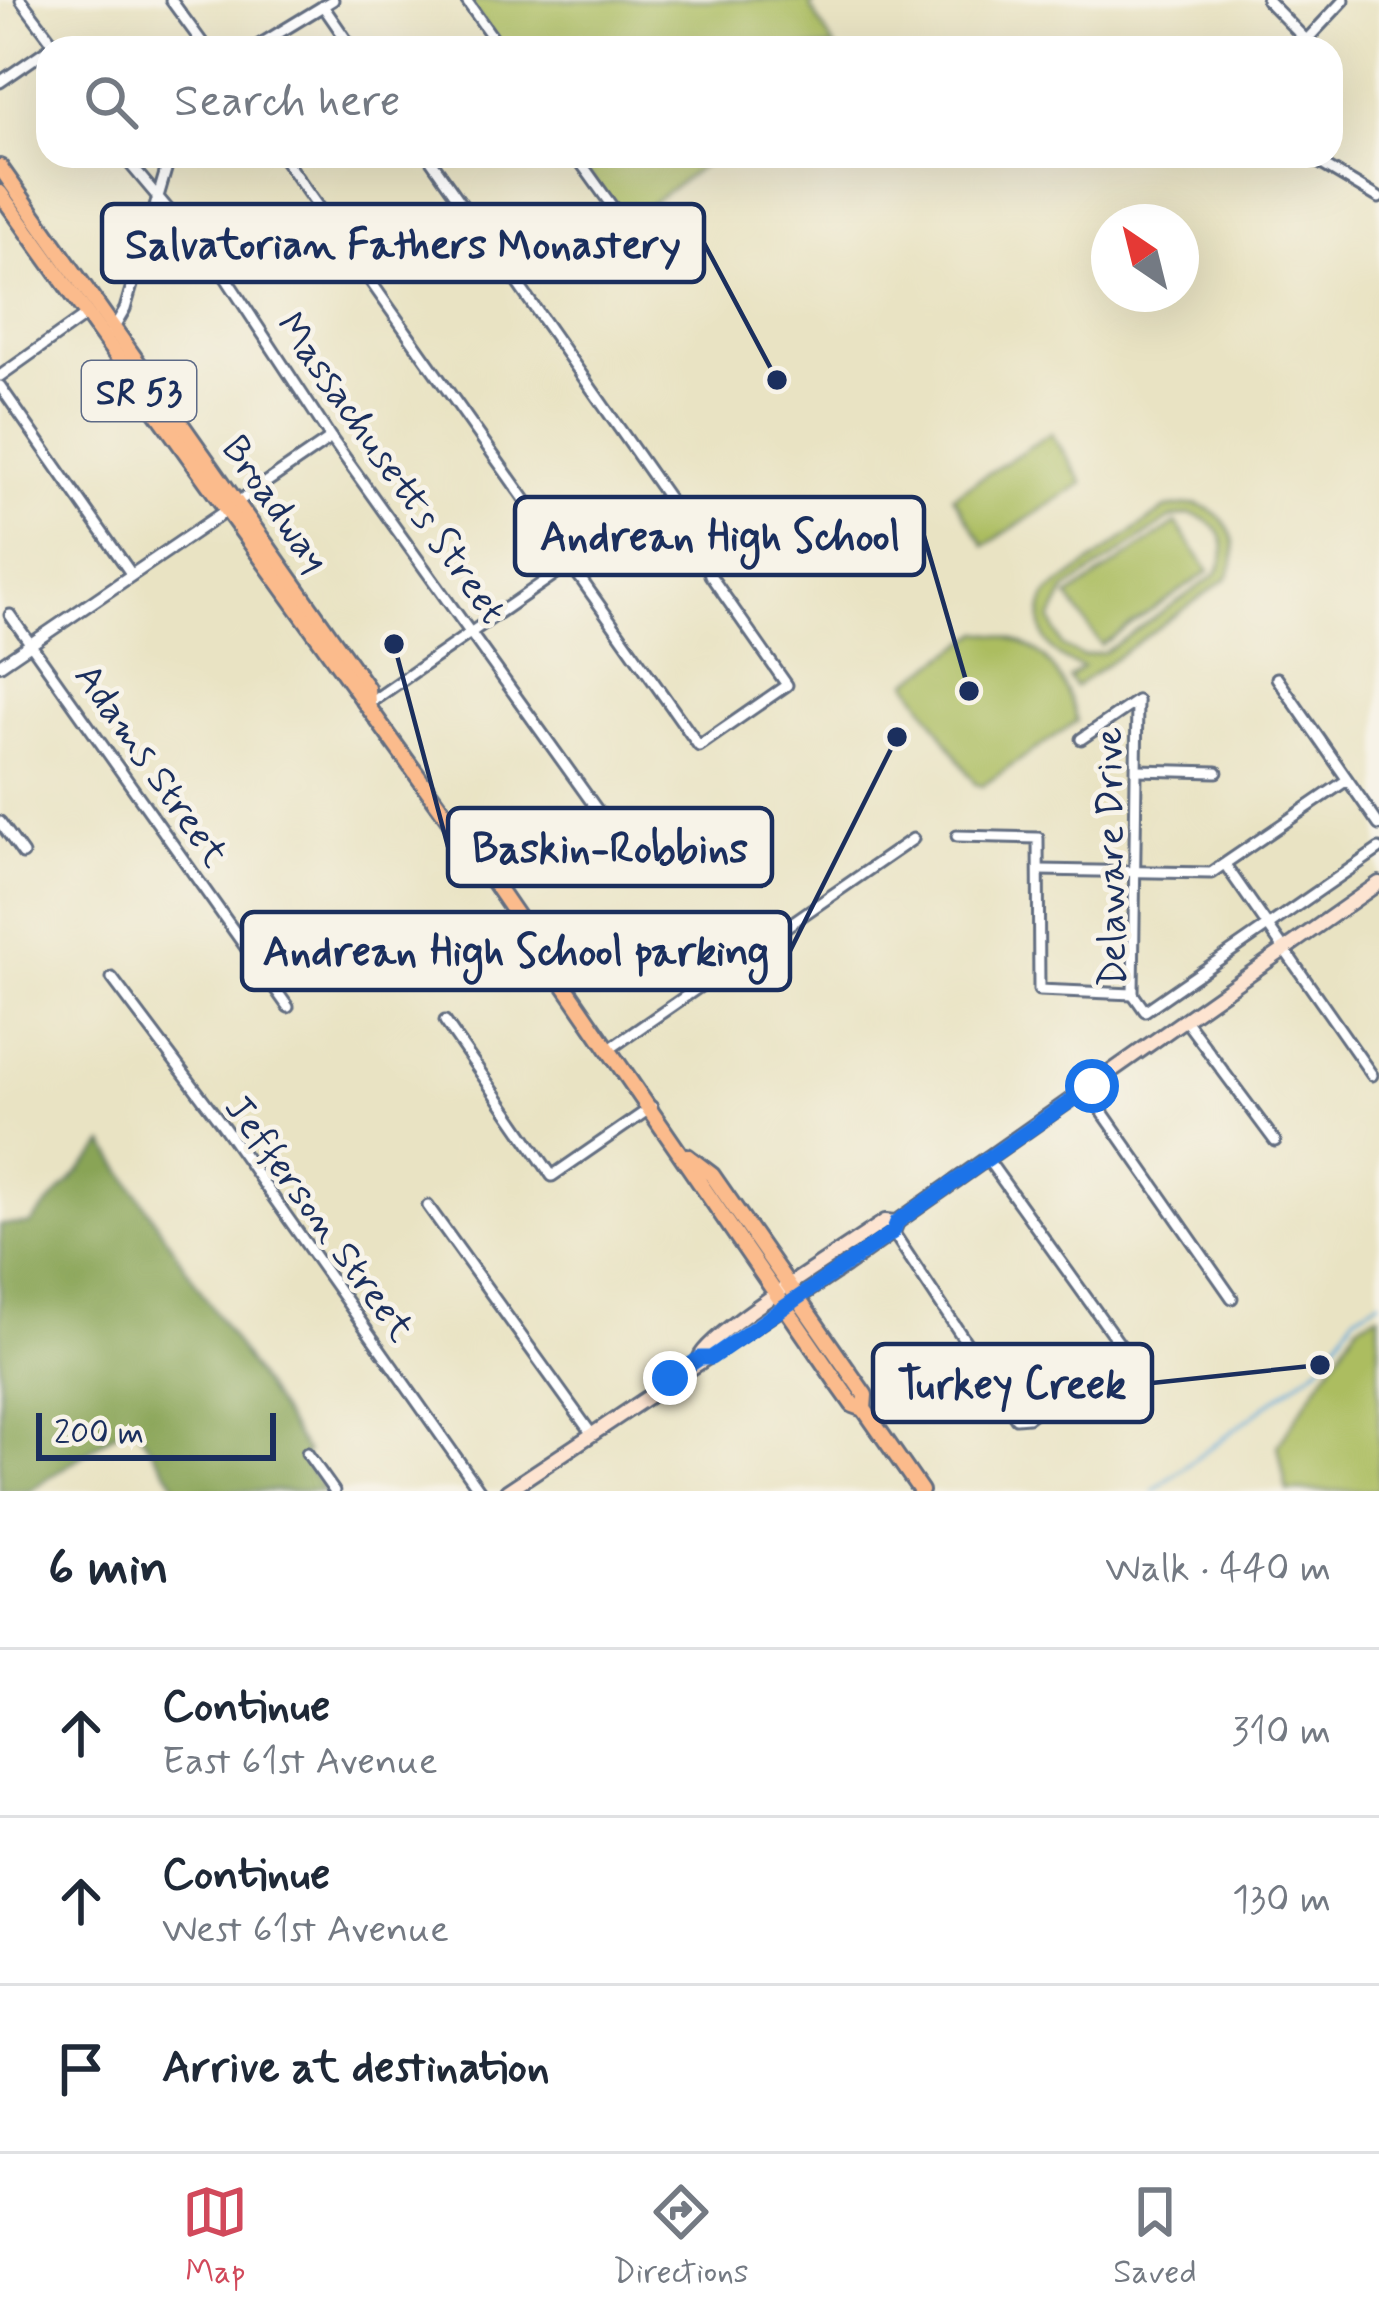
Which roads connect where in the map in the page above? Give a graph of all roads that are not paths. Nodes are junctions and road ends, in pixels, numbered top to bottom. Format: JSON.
{"nodes":[{"id":1,"x":21,"y":0,"type":"edge"},
{"id":2,"x":171,"y":0,"type":"edge"},
{"id":3,"x":466,"y":0,"type":"edge"},
{"id":4,"x":1267,"y":0,"type":"edge"},
{"id":5,"x":1344,"y":0,"type":"edge"},
{"id":6,"x":328,"y":3,"type":"edge"},
{"id":7,"x":44,"y":36,"type":"edge"},
{"id":8,"x":197,"y":36,"type":"edge"},
{"id":9,"x":274,"y":36,"type":"edge"},
{"id":10,"x":346,"y":36,"type":"edge"},
{"id":11,"x":492,"y":36,"type":"edge"},
{"id":12,"x":1296,"y":36,"type":"edge"},
{"id":13,"x":1310,"y":36,"type":"edge"},
{"id":14,"x":36,"y":58,"type":"edge"},
{"id":15,"x":0,"y":82,"type":"edge"},
{"id":16,"x":0,"y":167,"type":"edge"},
{"id":17,"x":132,"y":168,"type":"edge"},
{"id":18,"x":167,"y":168,"type":"edge"},
{"id":19,"x":290,"y":168,"type":"edge"},
{"id":20,"x":436,"y":168,"type":"edge"},
{"id":21,"x":584,"y":168,"type":"edge"},
{"id":22,"x":1328,"y":168,"type":"edge"},
{"id":23,"x":0,"y":193,"type":"edge"},
{"id":24,"x":1379,"y":198,"type":"edge"},
{"id":25,"x":159,"y":203,"type":"junction"},
{"id":26,"x":624,"y":224,"type":"dead end"},
{"id":27,"x":86,"y":315,"type":"junction"},
{"id":28,"x":109,"y":336,"type":"junction"},
{"id":29,"x":0,"y":376,"type":"edge"},
{"id":30,"x":0,"y":386,"type":"edge"},
{"id":31,"x":331,"y":437,"type":"junction"},
{"id":32,"x":666,"y":497,"type":"junction"},
{"id":33,"x":230,"y":508,"type":"junction"},
{"id":34,"x":571,"y":564,"type":"junction"},
{"id":35,"x":132,"y":575,"type":"junction"},
{"id":36,"x":10,"y":615,"type":"dead end"},
{"id":37,"x":471,"y":634,"type":"junction"},
{"id":38,"x":32,"y":644,"type":"junction"},
{"id":39,"x":0,"y":665,"type":"edge"},
{"id":40,"x":1277,"y":678,"type":"dead end"},
{"id":41,"x":368,"y":704,"type":"junction"},
{"id":42,"x":1082,"y":739,"type":"dead end"},
{"id":43,"x":1137,"y":770,"type":"junction"},
{"id":44,"x":1217,"y":772,"type":"dead end"},
{"id":45,"x":1347,"y":780,"type":"junction"},
{"id":46,"x":604,"y":818,"type":"dead end"},
{"id":47,"x":0,"y":822,"type":"edge"},
{"id":48,"x":1379,"y":825,"type":"edge"},
{"id":49,"x":957,"y":836,"type":"dead end"},
{"id":50,"x":913,"y":838,"type":"dead end"},
{"id":51,"x":1379,"y":849,"type":"edge"},
{"id":52,"x":23,"y":854,"type":"dead end"},
{"id":53,"x":1226,"y":866,"type":"junction"},
{"id":54,"x":1133,"y":869,"type":"junction"},
{"id":55,"x":1039,"y":870,"type":"junction"},
{"id":56,"x":1379,"y":883,"type":"edge"},
{"id":57,"x":1269,"y":926,"type":"junction"},
{"id":58,"x":1286,"y":948,"type":"junction"},
{"id":59,"x":112,"y":978,"type":"dead end"},
{"id":60,"x":1133,"y":994,"type":"junction"},
{"id":61,"x":288,"y":1007,"type":"dead end"},
{"id":62,"x":1185,"y":1019,"type":"junction"},
{"id":63,"x":445,"y":1021,"type":"dead end"},
{"id":64,"x":611,"y":1048,"type":"junction"},
{"id":65,"x":1372,"y":1075,"type":"dead end"},
{"id":66,"x":1087,"y":1090,"type":"junction"},
{"id":67,"x":652,"y":1107,"type":"junction"},
{"id":68,"x":1275,"y":1142,"type":"dead end"},
{"id":69,"x":988,"y":1160,"type":"junction"},
{"id":70,"x":428,"y":1206,"type":"dead end"},
{"id":71,"x":895,"y":1227,"type":"junction"},
{"id":72,"x":787,"y":1297,"type":"junction"},
{"id":73,"x":1232,"y":1298,"type":"dead end"},
{"id":74,"x":1120,"y":1345,"type":"junction"},
{"id":75,"x":1131,"y":1360,"type":"dead end"},
{"id":76,"x":591,"y":1433,"type":"junction"},
{"id":77,"x":307,"y":1453,"type":"dead end"},
{"id":78,"x":334,"y":1491,"type":"edge"},
{"id":79,"x":480,"y":1491,"type":"edge"},
{"id":80,"x":507,"y":1491,"type":"edge"},
{"id":81,"x":921,"y":1491,"type":"edge"}],
"edges":[{"from":1,"to":7,"type":"street"},
{"from":2,"to":8,"type":"street"},
{"from":3,"to":11,"type":"street"},
{"from":4,"to":12,"type":"street"},
{"from":5,"to":13,"type":"street"},
{"from":6,"to":9,"type":"street"},
{"from":6,"to":10,"type":"street"},
{"from":14,"to":15,"type":"street"},
{"from":16,"to":28,"type":"main road","name":"Broadway","number":"SR 53"},
{"from":17,"to":25,"type":"street","name":"Massachusetts Street"},
{"from":18,"to":25,"type":"street"},
{"from":19,"to":34,"type":"street"},
{"from":20,"to":32,"type":"street"},
{"from":21,"to":26,"type":"street"},
{"from":22,"to":24,"type":"street"},
{"from":23,"to":27,"type":"main road","name":"Broadway","number":"SR 53"},
{"from":25,"to":28,"type":"street"},
{"from":25,"to":31,"type":"street","name":"Massachusetts Street"},
{"from":27,"to":28,"type":"main road","name":"Broadway","number":"SR 53"},
{"from":27,"to":29,"type":"street"},
{"from":28,"to":33,"type":"main road","name":"Broadway","number":"SR 53"},
{"from":30,"to":35,"type":"street"},
{"from":31,"to":33,"type":"street"},
{"from":31,"to":37,"type":"street","name":"Massachusetts Street"},
{"from":32,"to":34,"type":"street"},
{"from":32,"to":34,"type":"street"},
{"from":33,"to":35,"type":"street"},
{"from":33,"to":41,"type":"main road","name":"Broadway","number":"SR 53"},
{"from":34,"to":37,"type":"street"},
{"from":35,"to":38,"type":"street"},
{"from":36,"to":38,"type":"street","name":"Adams Street"},
{"from":37,"to":41,"type":"street"},
{"from":37,"to":46,"type":"street","name":"Massachusetts Street"},
{"from":38,"to":39,"type":"street"},
{"from":38,"to":61,"type":"street","name":"Adams Street"},
{"from":40,"to":45,"type":"street"},
{"from":41,"to":64,"type":"main road","name":"Broadway","number":"SR 53"},
{"from":42,"to":43,"type":"street","name":"Delaware Drive"},
{"from":43,"to":44,"type":"street"},
{"from":43,"to":54,"type":"street","name":"Delaware Drive"},
{"from":45,"to":48,"type":"street"},
{"from":45,"to":53,"type":"street"},
{"from":47,"to":52,"type":"street"},
{"from":49,"to":55,"type":"street"},
{"from":50,"to":64,"type":"street"},
{"from":51,"to":57,"type":"street"},
{"from":53,"to":54,"type":"street"},
{"from":53,"to":57,"type":"street"},
{"from":54,"to":55,"type":"street"},
{"from":54,"to":60,"type":"street","name":"Delaware Drive"},
{"from":55,"to":60,"type":"street"},
{"from":56,"to":58,"type":"main road"},
{"from":57,"to":58,"type":"street"},
{"from":57,"to":60,"type":"street","name":"Delaware Drive"},
{"from":58,"to":62,"type":"main road"},
{"from":58,"to":65,"type":"street"},
{"from":59,"to":79,"type":"street","name":"Jefferson Street"},
{"from":62,"to":66,"type":"main road"},
{"from":62,"to":68,"type":"street"},
{"from":63,"to":67,"type":"street"},
{"from":64,"to":67,"type":"main road","name":"Broadway","number":"SR 53"},
{"from":66,"to":69,"type":"main road"},
{"from":66,"to":73,"type":"street"},
{"from":67,"to":72,"type":"main road","name":"Broadway","number":"SR 53"},
{"from":69,"to":71,"type":"main road"},
{"from":69,"to":74,"type":"street"},
{"from":70,"to":76,"type":"street"},
{"from":71,"to":72,"type":"main road"},
{"from":71,"to":74,"type":"street"},
{"from":72,"to":76,"type":"main road"},
{"from":72,"to":81,"type":"main road","name":"Broadway","number":"SR 53"},
{"from":74,"to":75,"type":"street"},
{"from":76,"to":80,"type":"main road"},
{"from":77,"to":78,"type":"street"}]}
